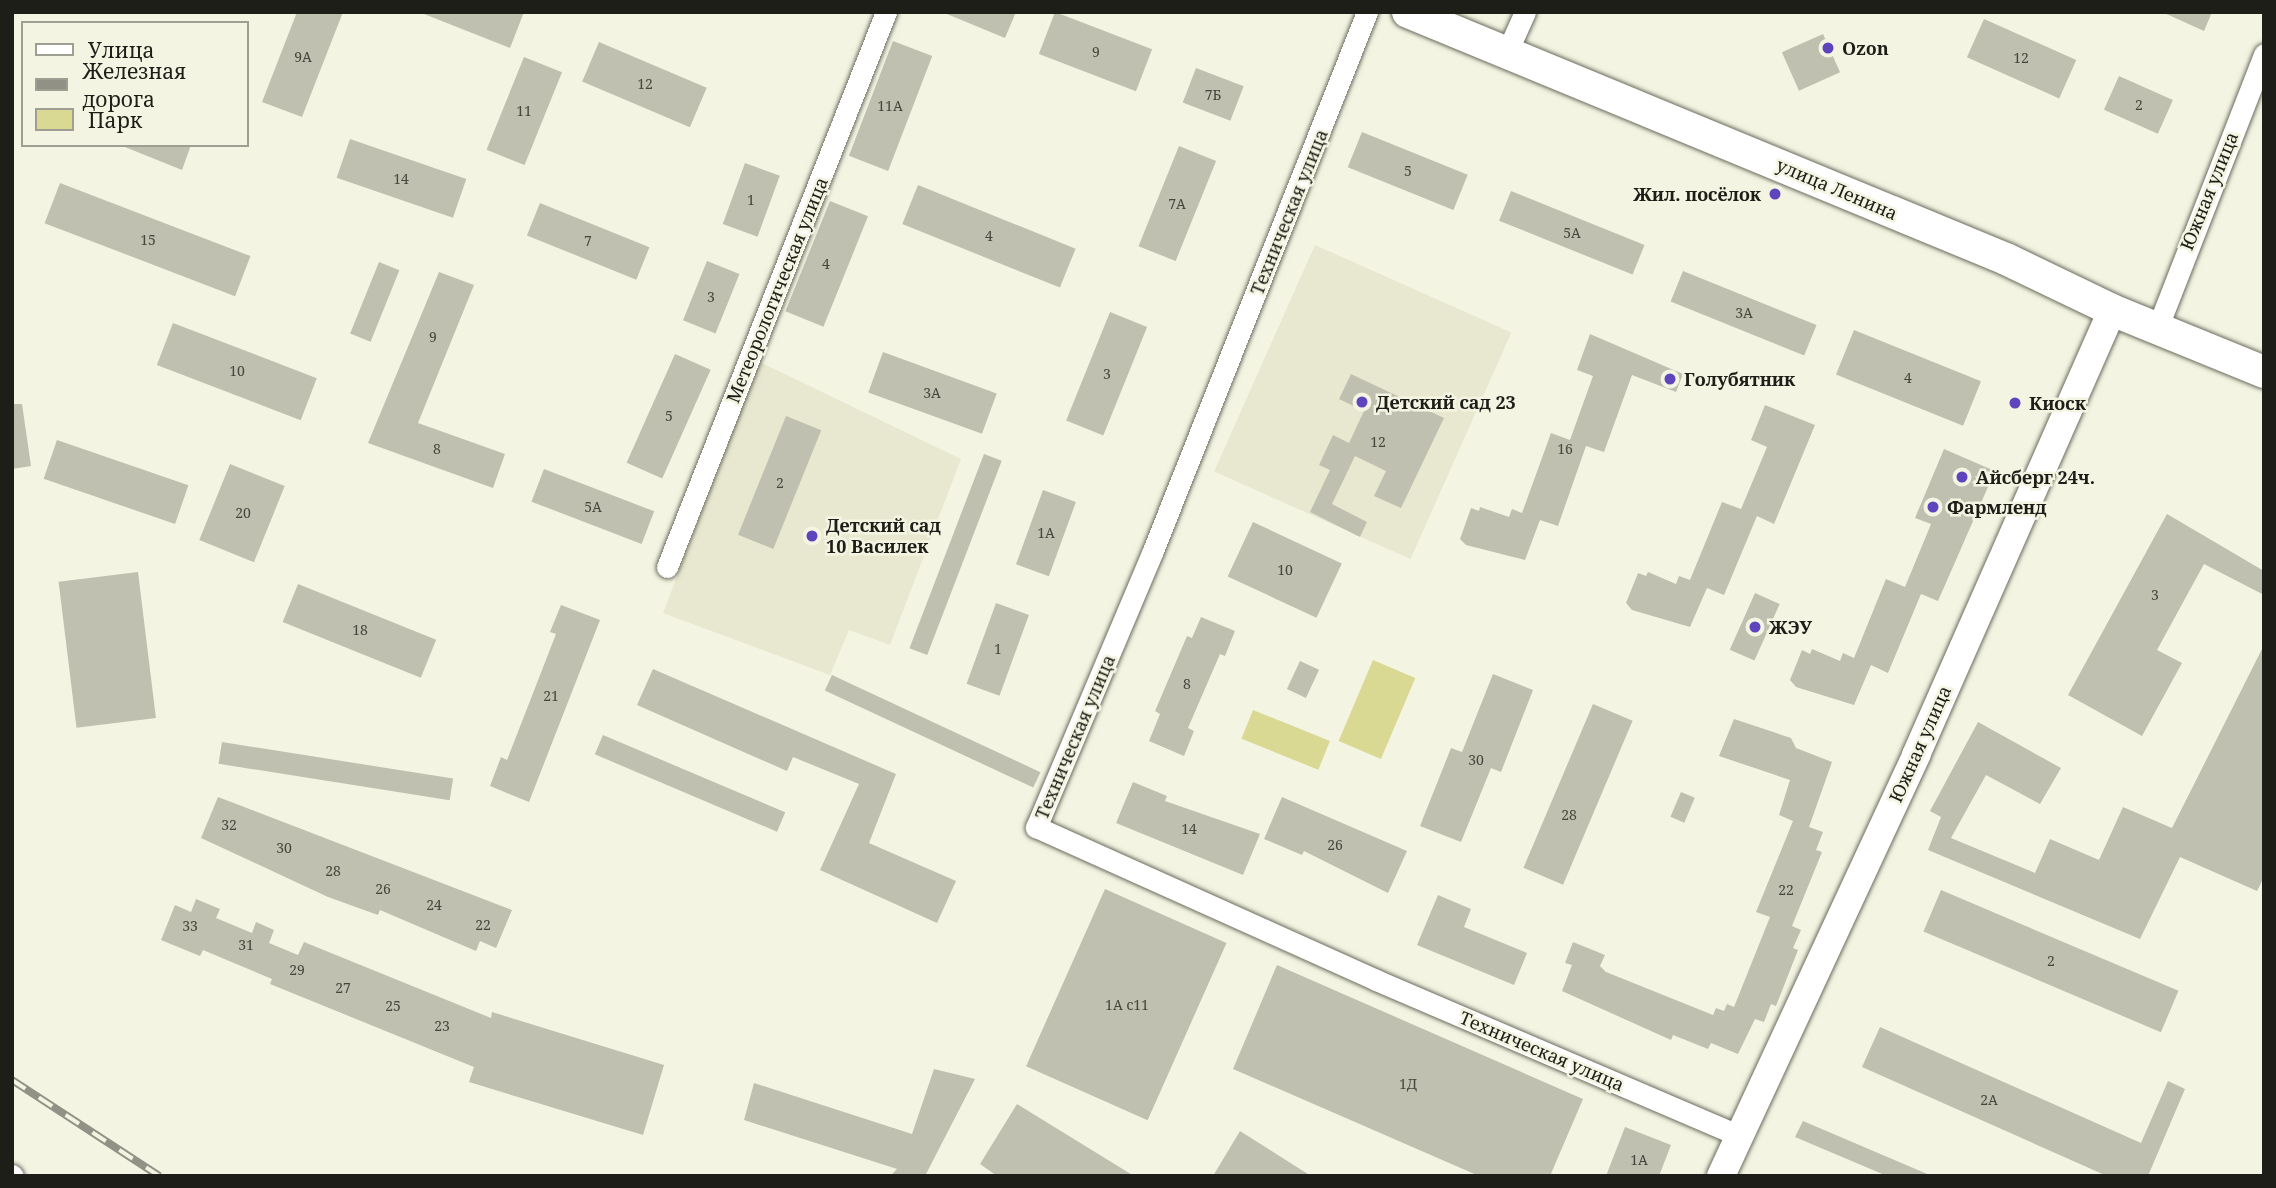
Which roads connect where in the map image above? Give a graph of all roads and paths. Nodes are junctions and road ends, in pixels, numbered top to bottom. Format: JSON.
{"nodes":[{"id":1,"x":886,"y":12,"type":"edge"},
{"id":2,"x":1367,"y":12,"type":"edge"},
{"id":3,"x":1408,"y":12,"type":"edge"},
{"id":4,"x":1525,"y":12,"type":"edge"},
{"id":5,"x":1507,"y":52,"type":"junction"},
{"id":6,"x":2264,"y":54,"type":"edge"},
{"id":7,"x":2112,"y":310,"type":"junction"},
{"id":8,"x":2157,"y":329,"type":"junction"},
{"id":9,"x":2264,"y":372,"type":"edge"},
{"id":10,"x":667,"y":567,"type":"dead end"},
{"id":11,"x":1740,"y":1136,"type":"junction"},
{"id":12,"x":1721,"y":1176,"type":"edge"}],
"edges":[{"from":1,"to":10,"type":"street","name":"Метеорологическая улица"},
{"from":2,"to":11,"type":"street","name":"Техническая улица"},
{"from":3,"to":5,"type":"main road","name":"улица Ленина"},
{"from":4,"to":5,"type":"street"},
{"from":5,"to":7,"type":"main road","name":"улица Ленина"},
{"from":6,"to":8,"type":"street","name":"Южная улица"},
{"from":7,"to":8,"type":"main road","name":"улица Ленина"},
{"from":7,"to":11,"type":"street","name":"Южная улица"},
{"from":8,"to":9,"type":"main road","name":"улица Ленина"},
{"from":11,"to":12,"type":"street","name":"Южная улица"}]}
